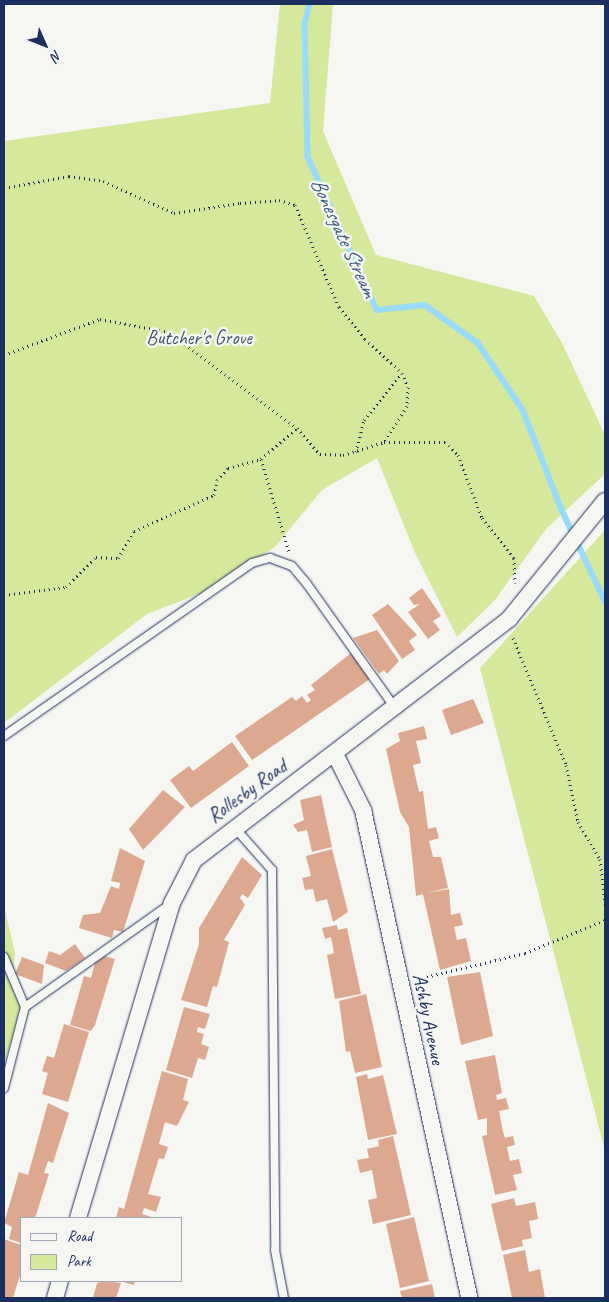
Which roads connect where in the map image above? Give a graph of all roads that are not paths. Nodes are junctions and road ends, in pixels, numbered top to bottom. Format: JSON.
{"nodes":[{"id":1,"x":603,"y":503,"type":"edge"},
{"id":2,"x":395,"y":708,"type":"junction"},
{"id":3,"x":4,"y":736,"type":"edge"},
{"id":4,"x":335,"y":754,"type":"junction"},
{"id":5,"x":233,"y":827,"type":"junction"},
{"id":6,"x":172,"y":903,"type":"junction"},
{"id":7,"x":4,"y":957,"type":"edge"},
{"id":8,"x":25,"y":1007,"type":"junction"},
{"id":9,"x":4,"y":1088,"type":"edge"},
{"id":10,"x":78,"y":1217,"type":"edge"},
{"id":11,"x":60,"y":1282,"type":"edge"},
{"id":12,"x":286,"y":1297,"type":"edge"},
{"id":13,"x":55,"y":1298,"type":"edge"},
{"id":14,"x":469,"y":1298,"type":"edge"}],
"edges":[{"from":1,"to":2,"type":"street","name":"Rollesby Road"},
{"from":2,"to":3,"type":"lane"},
{"from":2,"to":4,"type":"street","name":"Rollesby Road"},
{"from":4,"to":5,"type":"street","name":"Rollesby Road"},
{"from":4,"to":14,"type":"street","name":"Ashby Avenue"},
{"from":5,"to":6,"type":"street","name":"Rollesby Road"},
{"from":5,"to":12,"type":"lane"},
{"from":6,"to":8,"type":"lane"},
{"from":6,"to":10,"type":"street","name":"Rollesby Road"},
{"from":7,"to":8,"type":"lane"},
{"from":8,"to":9,"type":"lane"},
{"from":11,"to":13,"type":"street"}]}
